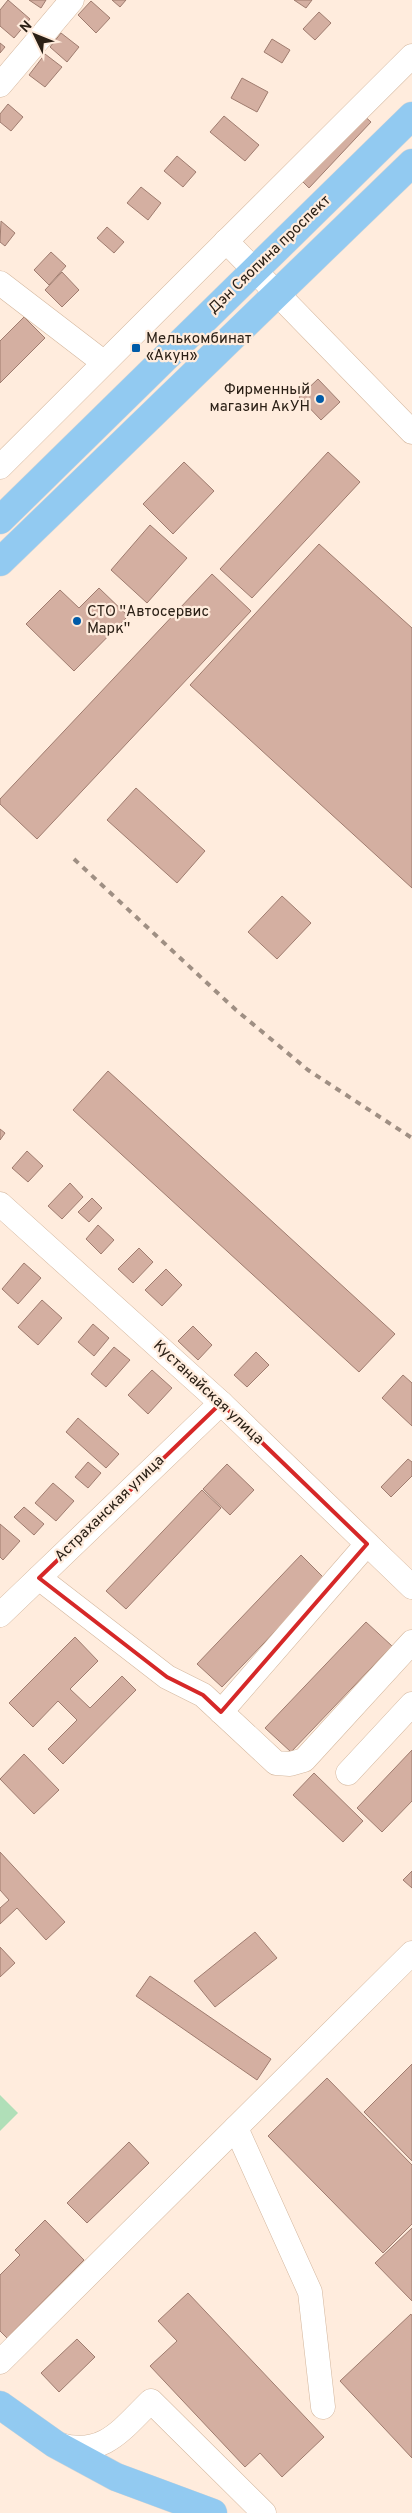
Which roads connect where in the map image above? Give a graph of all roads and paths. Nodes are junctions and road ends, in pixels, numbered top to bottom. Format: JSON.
{"nodes":[{"id":1,"x":72,"y":0,"type":"edge"},
{"id":2,"x":412,"y":56,"type":"edge"},
{"id":3,"x":0,"y":85,"type":"edge"},
{"id":4,"x":412,"y":116,"type":"edge"},
{"id":5,"x":412,"y":163,"type":"edge"},
{"id":6,"x":226,"y":241,"type":"junction"},
{"id":7,"x":254,"y":271,"type":"junction"},
{"id":8,"x":0,"y":283,"type":"edge"},
{"id":9,"x":276,"y":294,"type":"junction"},
{"id":10,"x":103,"y":362,"type":"junction"},
{"id":11,"x":412,"y":432,"type":"edge"},
{"id":12,"x":0,"y":467,"type":"edge"},
{"id":13,"x":0,"y":520,"type":"edge"},
{"id":14,"x":0,"y":562,"type":"edge"},
{"id":15,"x":0,"y":1204,"type":"edge"},
{"id":16,"x":221,"y":1403,"type":"junction"},
{"id":17,"x":368,"y":1544,"type":"junction"},
{"id":18,"x":39,"y":1578,"type":"junction"},
{"id":19,"x":412,"y":1587,"type":"edge"},
{"id":20,"x":0,"y":1615,"type":"edge"},
{"id":21,"x":412,"y":1642,"type":"edge"},
{"id":22,"x":412,"y":1704,"type":"edge"},
{"id":23,"x":221,"y":1712,"type":"junction"},
{"id":24,"x":348,"y":1773,"type":"dead end"},
{"id":25,"x":412,"y":1953,"type":"edge"},
{"id":26,"x":236,"y":2128,"type":"junction"},
{"id":27,"x":0,"y":2362,"type":"edge"},
{"id":28,"x":0,"y":2405,"type":"edge"},
{"id":29,"x":323,"y":2407,"type":"dead end"},
{"id":30,"x":55,"y":2444,"type":"junction"},
{"id":31,"x":213,"y":2513,"type":"edge"},
{"id":32,"x":264,"y":2513,"type":"edge"}],
"edges":[{"from":1,"to":3,"type":"street"},
{"from":2,"to":6,"type":"street"},
{"from":4,"to":7,"type":"main road","name":"Дэн Сяопина проспект"},
{"from":5,"to":9,"type":"main road"},
{"from":6,"to":7,"type":"street"},
{"from":6,"to":10,"type":"street"},
{"from":7,"to":9,"type":"street"},
{"from":7,"to":13,"type":"main road","name":"Дэн Сяопина проспект"},
{"from":8,"to":10,"type":"street"},
{"from":9,"to":11,"type":"street"},
{"from":9,"to":14,"type":"main road"},
{"from":10,"to":12,"type":"street"},
{"from":15,"to":16,"type":"street","name":"Кустанайская улица"},
{"from":16,"to":17,"type":"street","name":"Кустанайская улица"},
{"from":16,"to":18,"type":"street","name":"Астраханская улица"},
{"from":17,"to":19,"type":"street","name":"Кустанайская улица"},
{"from":17,"to":23,"type":"street"},
{"from":18,"to":20,"type":"street","name":"Астраханская улица"},
{"from":18,"to":23,"type":"street"},
{"from":21,"to":23,"type":"street"},
{"from":22,"to":24,"type":"street"},
{"from":25,"to":26,"type":"street"},
{"from":26,"to":27,"type":"street"},
{"from":26,"to":29,"type":"street"},
{"from":28,"to":30,"type":"main road"},
{"from":30,"to":31,"type":"main road"},
{"from":30,"to":32,"type":"street"}]}
